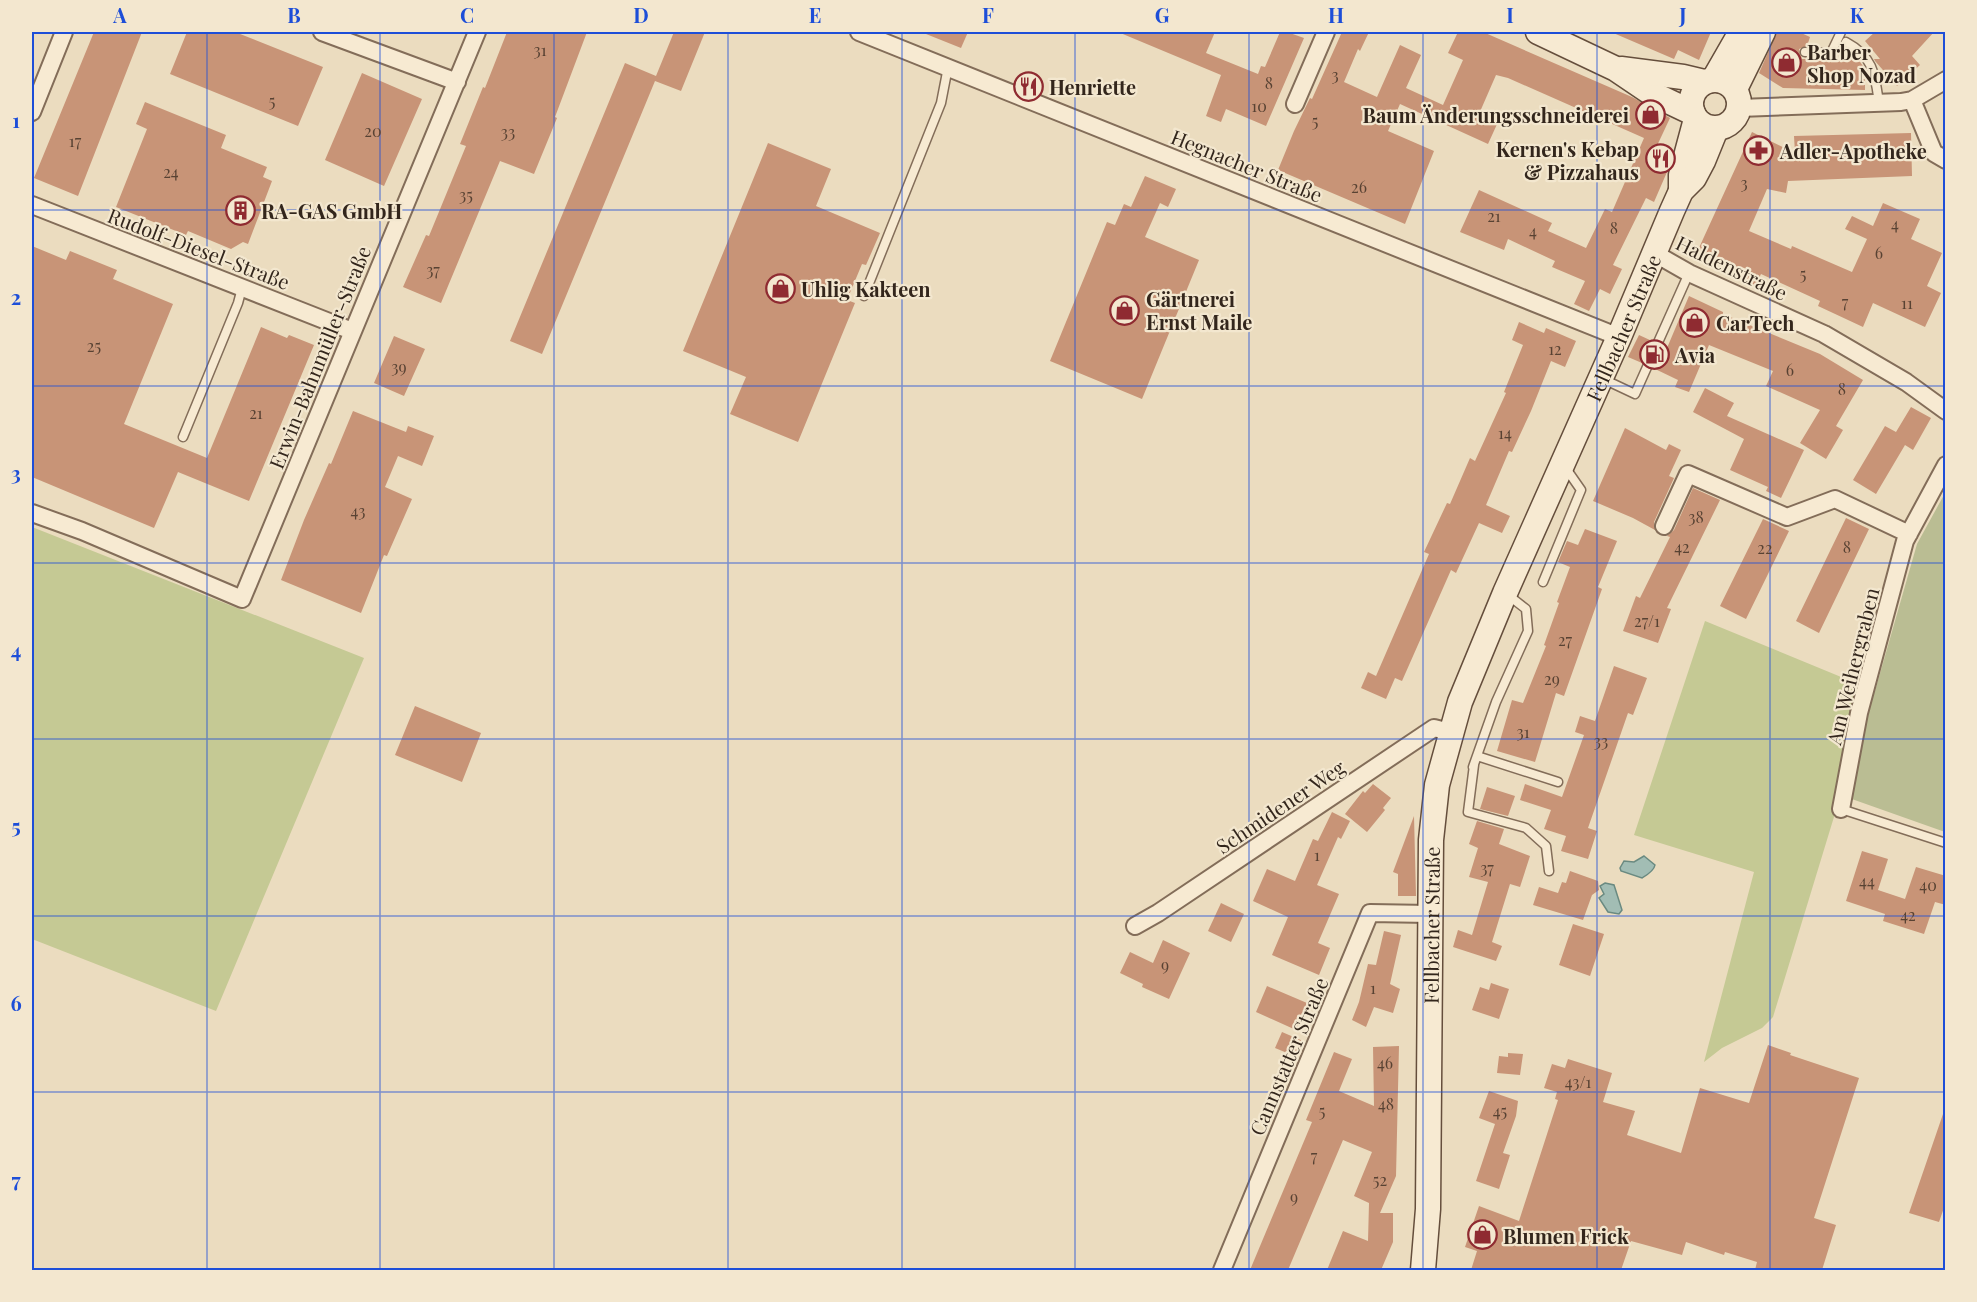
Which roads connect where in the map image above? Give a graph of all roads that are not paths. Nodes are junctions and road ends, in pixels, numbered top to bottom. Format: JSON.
{"nodes":[{"id":1,"x":64,"y":32,"type":"edge"},
{"id":2,"x":322,"y":32,"type":"edge"},
{"id":3,"x":477,"y":32,"type":"edge"},
{"id":4,"x":859,"y":32,"type":"edge"},
{"id":5,"x":1326,"y":32,"type":"edge"},
{"id":6,"x":1538,"y":32,"type":"edge"},
{"id":7,"x":1741,"y":32,"type":"edge"},
{"id":8,"x":1763,"y":32,"type":"edge"},
{"id":9,"x":1841,"y":32,"type":"edge"},
{"id":10,"x":879,"y":35,"type":"edge"},
{"id":11,"x":1846,"y":42,"type":"dead end"},
{"id":12,"x":1805,"y":52,"type":"dead end"},
{"id":13,"x":948,"y":68,"type":"junction"},
{"id":14,"x":1616,"y":69,"type":"junction"},
{"id":15,"x":1946,"y":80,"type":"edge"},
{"id":16,"x":457,"y":82,"type":"junction"},
{"id":17,"x":1723,"y":89,"type":"junction"},
{"id":18,"x":1912,"y":100,"type":"junction"},
{"id":19,"x":1879,"y":103,"type":"junction"},
{"id":20,"x":1295,"y":104,"type":"dead end"},
{"id":21,"x":32,"y":112,"type":"edge"},
{"id":22,"x":1702,"y":120,"type":"junction"},
{"id":23,"x":1946,"y":160,"type":"edge"},
{"id":24,"x":32,"y":205,"type":"edge"},
{"id":25,"x":1654,"y":253,"type":"junction"},
{"id":26,"x":1689,"y":273,"type":"junction"},
{"id":27,"x":242,"y":288,"type":"junction"},
{"id":28,"x":864,"y":296,"type":"dead end"},
{"id":29,"x":352,"y":331,"type":"junction"},
{"id":30,"x":1619,"y":337,"type":"junction"},
{"id":31,"x":1601,"y":378,"type":"junction"},
{"id":32,"x":1946,"y":411,"type":"edge"},
{"id":33,"x":183,"y":437,"type":"dead end"},
{"id":34,"x":1563,"y":464,"type":"junction"},
{"id":35,"x":1946,"y":465,"type":"edge"},
{"id":36,"x":32,"y":513,"type":"edge"},
{"id":37,"x":1664,"y":526,"type":"dead end"},
{"id":38,"x":1909,"y":534,"type":"junction"},
{"id":39,"x":1542,"y":582,"type":"dead end"},
{"id":40,"x":1505,"y":593,"type":"junction"},
{"id":41,"x":1450,"y":732,"type":"junction"},
{"id":42,"x":1477,"y":756,"type":"junction"},
{"id":43,"x":1558,"y":782,"type":"dead end"},
{"id":44,"x":1841,"y":809,"type":"joint"},
{"id":45,"x":1946,"y":843,"type":"edge"},
{"id":46,"x":1549,"y":871,"type":"dead end"},
{"id":47,"x":1430,"y":914,"type":"junction"},
{"id":48,"x":1135,"y":926,"type":"dead end"},
{"id":49,"x":1221,"y":1270,"type":"edge"},
{"id":50,"x":1423,"y":1270,"type":"edge"}],
"edges":[{"from":1,"to":21,"type":"street"},
{"from":2,"to":16,"type":"street"},
{"from":3,"to":16,"type":"street","name":"Erwin-Bahnmüller-Straße"},
{"from":4,"to":10,"type":"street","name":"Hegnacher Straße"},
{"from":5,"to":20,"type":"street"},
{"from":6,"to":14,"type":"main road"},
{"from":7,"to":17,"type":"main road"},
{"from":8,"to":17,"type":"main road"},
{"from":9,"to":12,"type":"lane"},
{"from":10,"to":13,"type":"street","name":"Hegnacher Straße"},
{"from":11,"to":19,"type":"lane"},
{"from":13,"to":28,"type":"lane"},
{"from":13,"to":30,"type":"street","name":"Hegnacher Straße"},
{"from":14,"to":17,"type":"main road"},
{"from":14,"to":22,"type":"main road"},
{"from":15,"to":18,"type":"street"},
{"from":16,"to":29,"type":"street","name":"Erwin-Bahnmüller-Straße"},
{"from":17,"to":19,"type":"street"},
{"from":17,"to":22,"type":"main road","name":"Fellbacher Straße"},
{"from":17,"to":22,"type":"main road"},
{"from":18,"to":19,"type":"street"},
{"from":18,"to":23,"type":"street"},
{"from":22,"to":25,"type":"main road","name":"Fellbacher Straße"},
{"from":24,"to":27,"type":"street","name":"Rudolf-Diesel-Straße"},
{"from":25,"to":26,"type":"street","name":"Haldenstraße"},
{"from":25,"to":30,"type":"main road","name":"Fellbacher Straße"},
{"from":26,"to":31,"type":"lane"},
{"from":26,"to":32,"type":"street","name":"Haldenstraße"},
{"from":27,"to":29,"type":"street","name":"Rudolf-Diesel-Straße"},
{"from":27,"to":33,"type":"lane"},
{"from":29,"to":36,"type":"street","name":"Erwin-Bahnmüller-Straße"},
{"from":30,"to":31,"type":"main road","name":"Fellbacher Straße"},
{"from":31,"to":34,"type":"main road","name":"Fellbacher Straße"},
{"from":34,"to":39,"type":"lane"},
{"from":34,"to":40,"type":"main road","name":"Fellbacher Straße"},
{"from":35,"to":38,"type":"street","name":"Am Weihergraben"},
{"from":37,"to":38,"type":"street"},
{"from":38,"to":44,"type":"street","name":"Am Weihergraben"},
{"from":40,"to":41,"type":"main road","name":"Fellbacher Straße"},
{"from":40,"to":42,"type":"lane"},
{"from":41,"to":47,"type":"main road","name":"Fellbacher Straße"},
{"from":41,"to":48,"type":"street","name":"Schmidener Weg"},
{"from":42,"to":43,"type":"lane"},
{"from":42,"to":46,"type":"lane"},
{"from":44,"to":45,"type":"lane"},
{"from":47,"to":49,"type":"street","name":"Cannstatter Straße"},
{"from":47,"to":50,"type":"main road","name":"Fellbacher Straße"}]}
